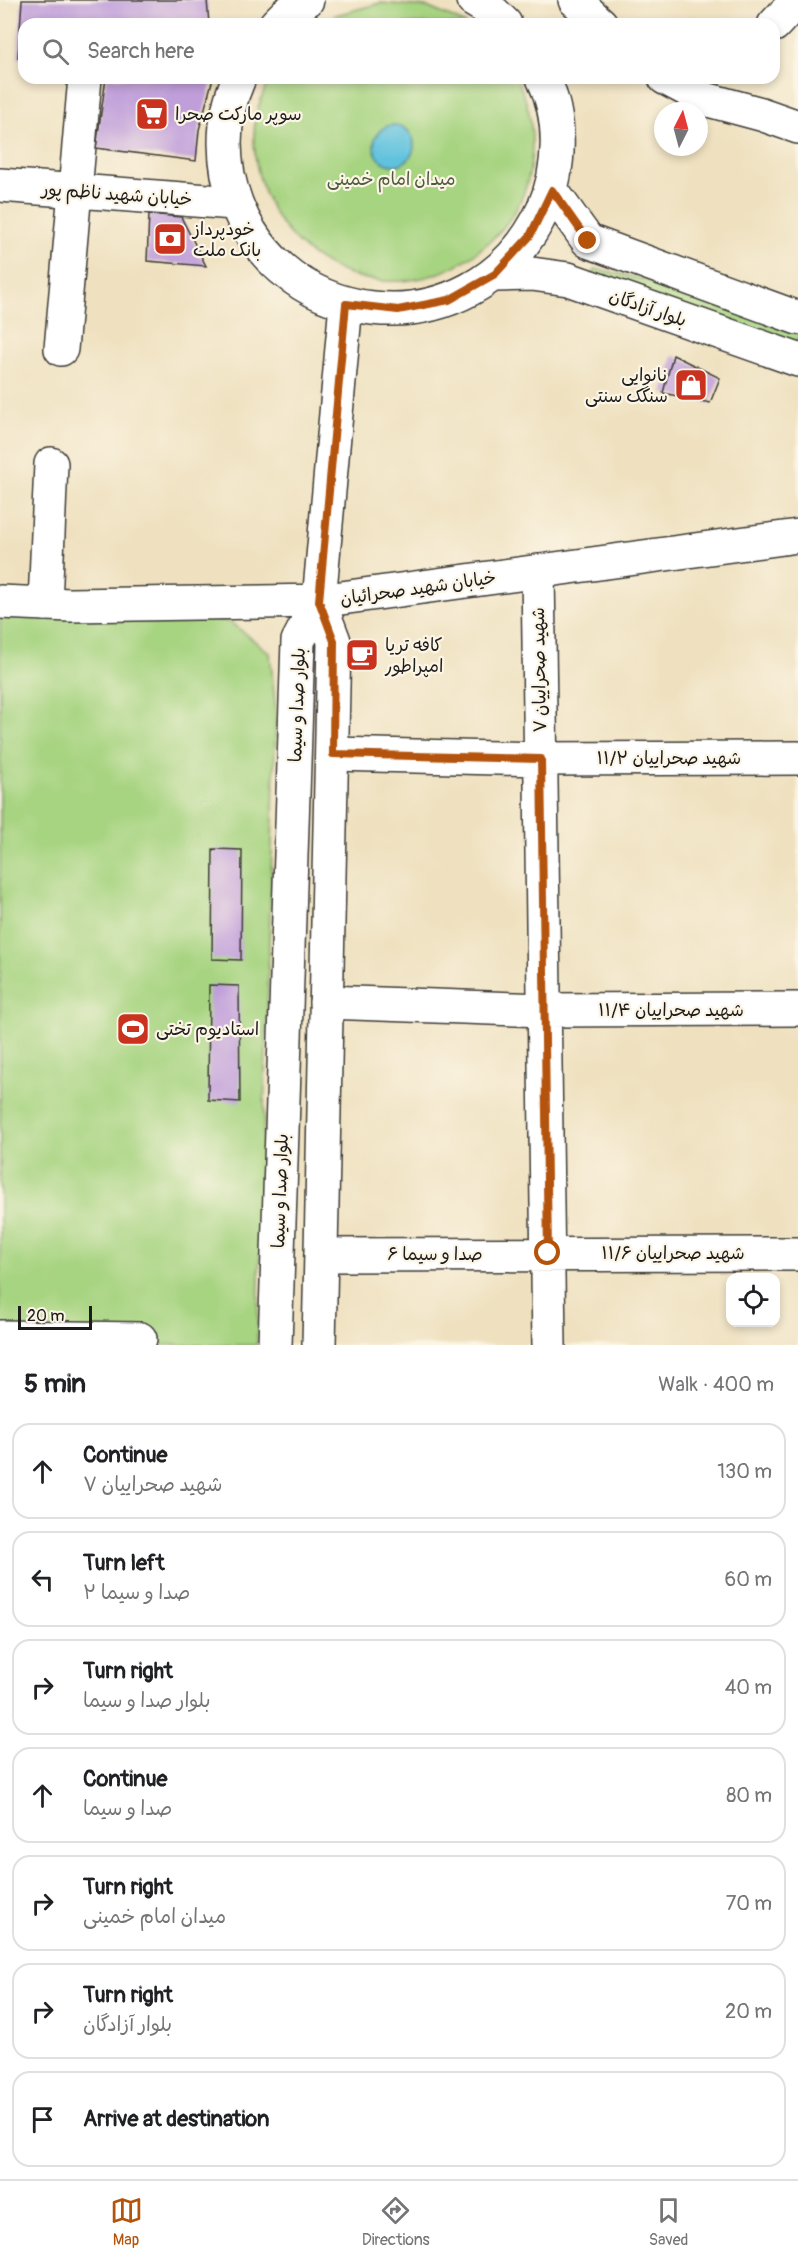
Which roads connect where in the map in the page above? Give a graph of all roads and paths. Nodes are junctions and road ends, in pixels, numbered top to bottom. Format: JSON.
{"nodes":[{"id":1,"x":575,"y":0,"type":"edge"},
{"id":2,"x":595,"y":18,"type":"edge"},
{"id":3,"x":84,"y":84,"type":"edge"},
{"id":4,"x":236,"y":84,"type":"edge"},
{"id":5,"x":546,"y":84,"type":"edge"},
{"id":6,"x":694,"y":84,"type":"edge"},
{"id":7,"x":714,"y":88,"type":"edge"},
{"id":8,"x":798,"y":127,"type":"edge"},
{"id":9,"x":0,"y":185,"type":"edge"},
{"id":10,"x":552,"y":190,"type":"junction"},
{"id":11,"x":75,"y":191,"type":"junction"},
{"id":12,"x":234,"y":203,"type":"junction"},
{"id":13,"x":495,"y":274,"type":"junction"},
{"id":14,"x":346,"y":304,"type":"junction"},
{"id":15,"x":798,"y":318,"type":"edge"},
{"id":16,"x":61,"y":349,"type":"dead end"},
{"id":17,"x":798,"y":360,"type":"edge"},
{"id":18,"x":51,"y":464,"type":"dead end"},
{"id":19,"x":798,"y":536,"type":"edge"},
{"id":20,"x":538,"y":571,"type":"junction"},
{"id":21,"x":319,"y":601,"type":"junction"},
{"id":22,"x":0,"y":602,"type":"edge"},
{"id":23,"x":45,"y":604,"type":"junction"},
{"id":24,"x":333,"y":754,"type":"junction"},
{"id":25,"x":798,"y":758,"type":"edge"},
{"id":26,"x":541,"y":759,"type":"junction"},
{"id":27,"x":326,"y":1002,"type":"junction"},
{"id":28,"x":798,"y":1009,"type":"edge"},
{"id":29,"x":544,"y":1010,"type":"junction"},
{"id":30,"x":548,"y":1253,"type":"junction"},
{"id":31,"x":798,"y":1254,"type":"edge"},
{"id":32,"x":322,"y":1255,"type":"junction"},
{"id":33,"x":0,"y":1336,"type":"edge"},
{"id":34,"x":140,"y":1339,"type":"dead end"},
{"id":35,"x":275,"y":1345,"type":"edge"},
{"id":36,"x":319,"y":1345,"type":"edge"},
{"id":37,"x":549,"y":1345,"type":"edge"}],
"edges":[{"from":1,"to":2,"type":"street"},
{"from":3,"to":11,"type":"street"},
{"from":4,"to":12,"type":"street"},
{"from":5,"to":10,"type":"street"},
{"from":6,"to":7,"type":"street"},
{"from":7,"to":8,"type":"street"},
{"from":9,"to":11,"type":"street","name":"خیابان شهید ناظم پور"},
{"from":10,"to":13,"type":"street"},
{"from":10,"to":15,"type":"street"},
{"from":11,"to":12,"type":"street","name":"خیابان شهید ناظم پور"},
{"from":11,"to":16,"type":"street"},
{"from":12,"to":14,"type":"street"},
{"from":13,"to":14,"type":"street"},
{"from":13,"to":17,"type":"street","name":"بلوار آزادگان"},
{"from":14,"to":21,"type":"street"},
{"from":18,"to":23,"type":"street"},
{"from":19,"to":20,"type":"street","name":"خیابان شهید صحرائیان"},
{"from":20,"to":21,"type":"street","name":"خیابان شهید صحرائیان"},
{"from":20,"to":26,"type":"street","name":"شهید صحراییان ۷"},
{"from":21,"to":23,"type":"street","name":"خیابان شهید صحرائیان"},
{"from":21,"to":24,"type":"street","name":"بلوار صدا و سیما"},
{"from":21,"to":35,"type":"street","name":"بلوار صدا و سیما"},
{"from":22,"to":23,"type":"street","name":"خیابان شهید صحرائیان"},
{"from":24,"to":26,"type":"street","name":"شهید صحراییان ۱۱/۲"},
{"from":24,"to":27,"type":"street","name":"بلوار صدا و سیما"},
{"from":25,"to":26,"type":"street","name":"شهید صحراییان ۱۱/۲"},
{"from":26,"to":29,"type":"street","name":"شهید صحراییان ۷"},
{"from":27,"to":29,"type":"street","name":"شهید صحراییان ۱۱/۴"},
{"from":27,"to":32,"type":"street","name":"بلوار صدا و سیما"},
{"from":28,"to":29,"type":"street","name":"شهید صحراییان ۱۱/۴"},
{"from":29,"to":30,"type":"street","name":"شهید صحراییان ۷"},
{"from":30,"to":31,"type":"street","name":"شهید صحراییان ۱۱/۶"},
{"from":30,"to":32,"type":"street","name":"صدا و سیما ۶"},
{"from":30,"to":37,"type":"street","name":"شهید صحراییان ۷"},
{"from":32,"to":36,"type":"street","name":"بلوار صدا و سیما"},
{"from":33,"to":34,"type":"street"}]}
